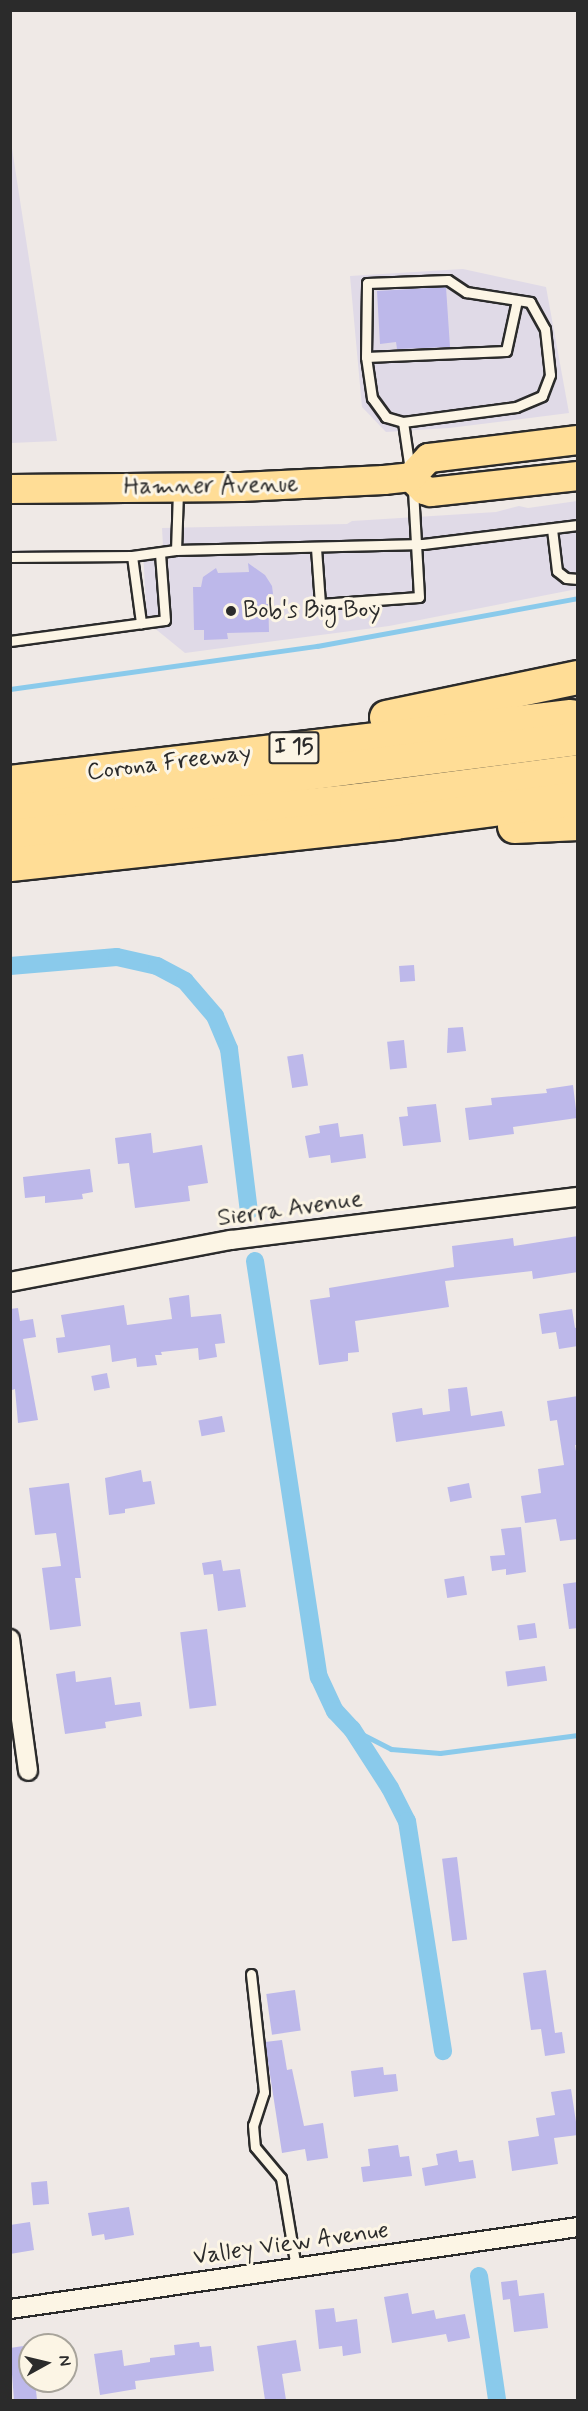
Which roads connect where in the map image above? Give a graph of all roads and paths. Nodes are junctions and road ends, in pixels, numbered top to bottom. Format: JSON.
{"nodes":[{"id":1,"x":517,"y":300,"type":"junction"},
{"id":2,"x":366,"y":357,"type":"junction"},
{"id":3,"x":403,"y":422,"type":"junction"},
{"id":4,"x":578,"y":440,"type":"edge"},
{"id":5,"x":578,"y":476,"type":"edge"},
{"id":6,"x":411,"y":477,"type":"junction"},
{"id":7,"x":178,"y":487,"type":"junction"},
{"id":8,"x":10,"y":489,"type":"edge"},
{"id":9,"x":578,"y":525,"type":"edge"},
{"id":10,"x":552,"y":529,"type":"junction"},
{"id":11,"x":416,"y":545,"type":"junction"},
{"id":12,"x":316,"y":548,"type":"junction"},
{"id":13,"x":176,"y":550,"type":"junction"},
{"id":14,"x":160,"y":553,"type":"junction"},
{"id":15,"x":132,"y":556,"type":"junction"},
{"id":16,"x":10,"y":557,"type":"edge"},
{"id":17,"x":578,"y":579,"type":"edge"},
{"id":18,"x":141,"y":623,"type":"junction"},
{"id":19,"x":10,"y":641,"type":"edge"},
{"id":20,"x":578,"y":677,"type":"edge"},
{"id":21,"x":578,"y":715,"type":"edge"},
{"id":22,"x":578,"y":738,"type":"edge"},
{"id":23,"x":578,"y":771,"type":"edge"},
{"id":24,"x":79,"y":774,"type":"junction"},
{"id":25,"x":10,"y":782,"type":"edge"},
{"id":26,"x":578,"y":798,"type":"edge"},
{"id":27,"x":10,"y":811,"type":"edge"},
{"id":28,"x":395,"y":822,"type":"junction"},
{"id":29,"x":578,"y":823,"type":"edge"},
{"id":30,"x":10,"y":836,"type":"edge"},
{"id":31,"x":10,"y":864,"type":"edge"},
{"id":32,"x":578,"y":1197,"type":"edge"},
{"id":33,"x":10,"y":1282,"type":"edge"},
{"id":34,"x":10,"y":1639,"type":"edge"},
{"id":35,"x":28,"y":1771,"type":"dead end"},
{"id":36,"x":251,"y":1974,"type":"dead end"},
{"id":37,"x":578,"y":2227,"type":"edge"},
{"id":38,"x":296,"y":2268,"type":"junction"},
{"id":39,"x":10,"y":2309,"type":"edge"}],
"edges":[{"from":1,"to":2,"type":"lane"},
{"from":1,"to":2,"type":"lane"},
{"from":1,"to":3,"type":"lane"},
{"from":2,"to":3,"type":"lane"},
{"from":3,"to":6,"type":"lane"},
{"from":4,"to":6,"type":"main road"},
{"from":5,"to":6,"type":"main road"},
{"from":6,"to":7,"type":"main road","name":"Hamner Avenue"},
{"from":6,"to":11,"type":"lane"},
{"from":7,"to":8,"type":"main road","name":"Hamner Avenue"},
{"from":7,"to":13,"type":"lane"},
{"from":9,"to":10,"type":"lane"},
{"from":10,"to":11,"type":"lane"},
{"from":10,"to":17,"type":"lane"},
{"from":11,"to":12,"type":"lane"},
{"from":11,"to":12,"type":"lane"},
{"from":12,"to":13,"type":"lane"},
{"from":13,"to":14,"type":"lane"},
{"from":14,"to":15,"type":"lane"},
{"from":14,"to":18,"type":"lane"},
{"from":15,"to":16,"type":"lane"},
{"from":15,"to":18,"type":"lane"},
{"from":18,"to":19,"type":"lane"},
{"from":20,"to":24,"type":"highway"},
{"from":21,"to":24,"type":"highway","name":"Corona Freeway","number":"I 15"},
{"from":22,"to":27,"type":"highway"},
{"from":23,"to":30,"type":"highway"},
{"from":24,"to":25,"type":"highway","name":"Corona Freeway","number":"I 15"},
{"from":26,"to":28,"type":"highway"},
{"from":28,"to":29,"type":"highway"},
{"from":28,"to":31,"type":"highway"},
{"from":32,"to":33,"type":"street","name":"Sierra Avenue"},
{"from":34,"to":35,"type":"street"},
{"from":36,"to":38,"type":"lane"},
{"from":37,"to":38,"type":"street","name":"Valley View Avenue"},
{"from":38,"to":39,"type":"street","name":"Valley View Avenue"}]}
